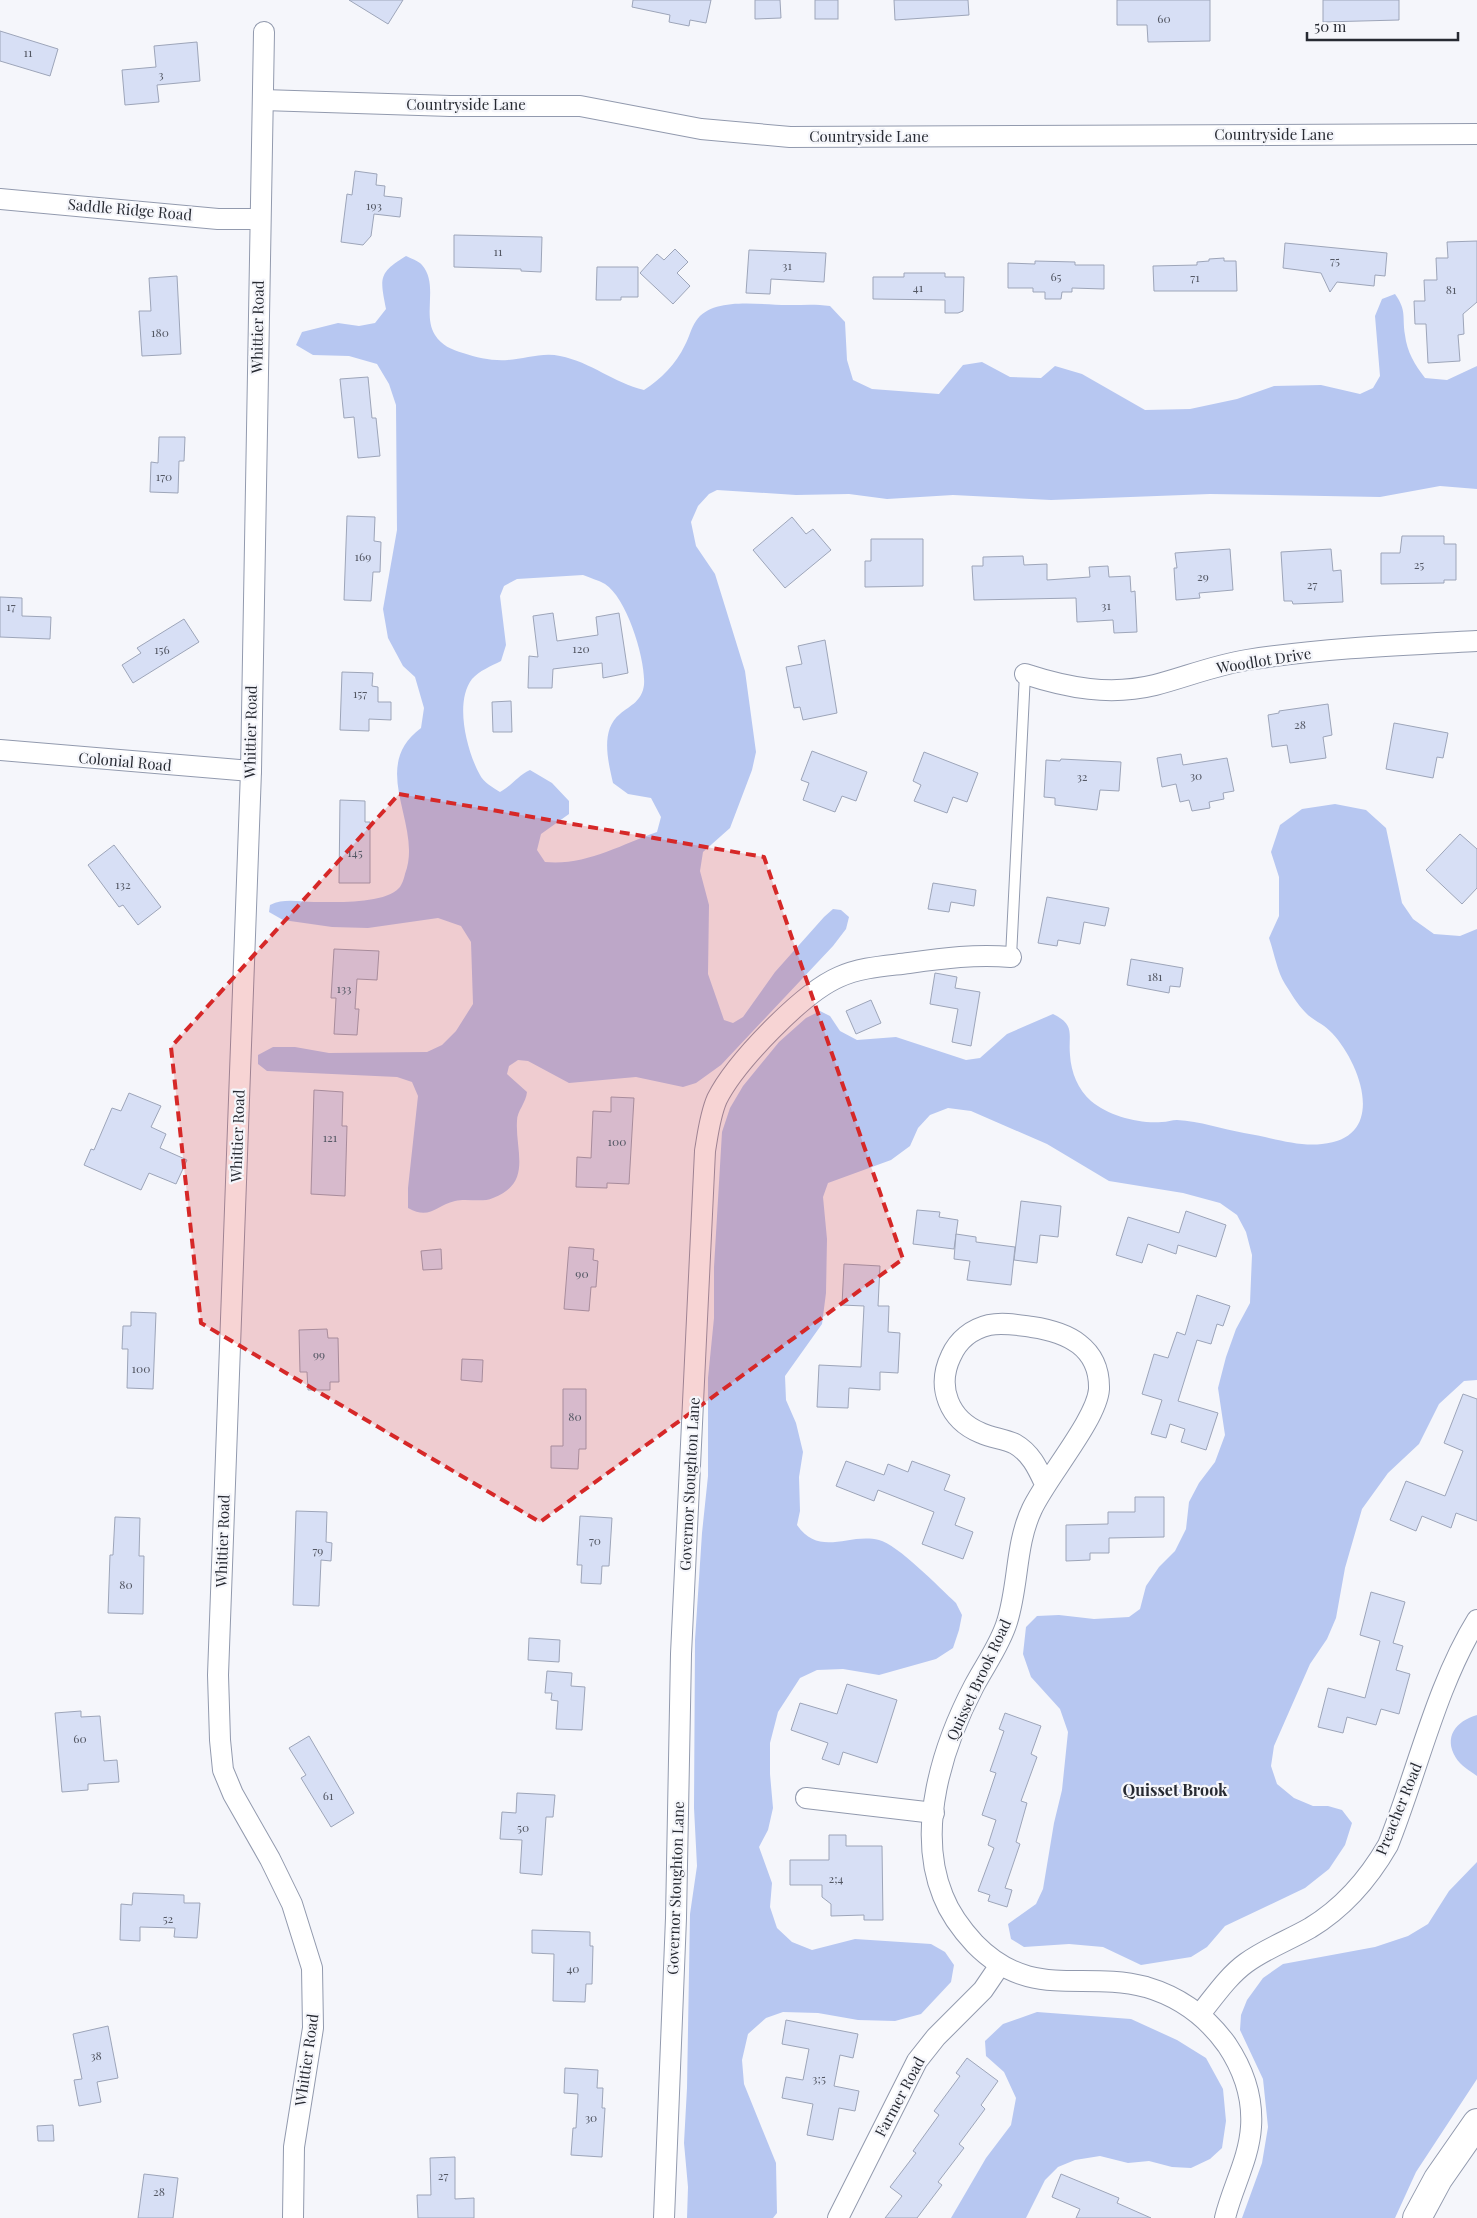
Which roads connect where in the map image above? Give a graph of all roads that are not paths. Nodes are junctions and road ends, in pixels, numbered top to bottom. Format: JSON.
{"nodes":[{"id":1,"x":264,"y":32,"type":"dead end"},
{"id":2,"x":263,"y":100,"type":"junction"},
{"id":3,"x":1477,"y":134,"type":"edge"},
{"id":4,"x":0,"y":199,"type":"edge"},
{"id":5,"x":259,"y":219,"type":"junction"},
{"id":6,"x":1477,"y":641,"type":"edge"},
{"id":7,"x":1025,"y":674,"type":"joint"},
{"id":8,"x":0,"y":750,"type":"edge"},
{"id":9,"x":251,"y":771,"type":"junction"},
{"id":10,"x":1011,"y":957,"type":"joint"},
{"id":11,"x":1045,"y":1484,"type":"junction"},
{"id":12,"x":1477,"y":1620,"type":"edge"},
{"id":13,"x":806,"y":1798,"type":"dead end"},
{"id":14,"x":934,"y":1813,"type":"junction"},
{"id":15,"x":1000,"y":1965,"type":"junction"},
{"id":16,"x":1200,"y":2014,"type":"junction"},
{"id":17,"x":1477,"y":2122,"type":"edge"},
{"id":18,"x":293,"y":2218,"type":"edge"},
{"id":19,"x":664,"y":2218,"type":"edge"},
{"id":20,"x":838,"y":2218,"type":"edge"},
{"id":21,"x":1225,"y":2218,"type":"edge"},
{"id":22,"x":1417,"y":2218,"type":"edge"}],
"edges":[{"from":1,"to":2,"type":"street","name":"Whittier Road"},
{"from":2,"to":3,"type":"street","name":"Countryside Lane"},
{"from":2,"to":5,"type":"street","name":"Whittier Road"},
{"from":4,"to":5,"type":"street","name":"Saddle Ridge Road"},
{"from":5,"to":9,"type":"street","name":"Whittier Road"},
{"from":6,"to":7,"type":"street","name":"Woodlot Drive"},
{"from":7,"to":10,"type":"lane"},
{"from":8,"to":9,"type":"street","name":"Colonial Road"},
{"from":9,"to":18,"type":"street","name":"Whittier Road"},
{"from":10,"to":19,"type":"street","name":"Governor Stoughton Lane"},
{"from":11,"to":11,"type":"street","name":"Quisset Brook Road"},
{"from":11,"to":14,"type":"street","name":"Quisset Brook Road"},
{"from":12,"to":16,"type":"street","name":"Preacher Road"},
{"from":13,"to":14,"type":"street"},
{"from":14,"to":15,"type":"street","name":"Quisset Brook Road"},
{"from":15,"to":16,"type":"street","name":"Quisset Brook Road"},
{"from":15,"to":20,"type":"street","name":"Farmer Road"},
{"from":16,"to":21,"type":"street","name":"Quisset Brook Road"},
{"from":17,"to":22,"type":"main road"}]}
